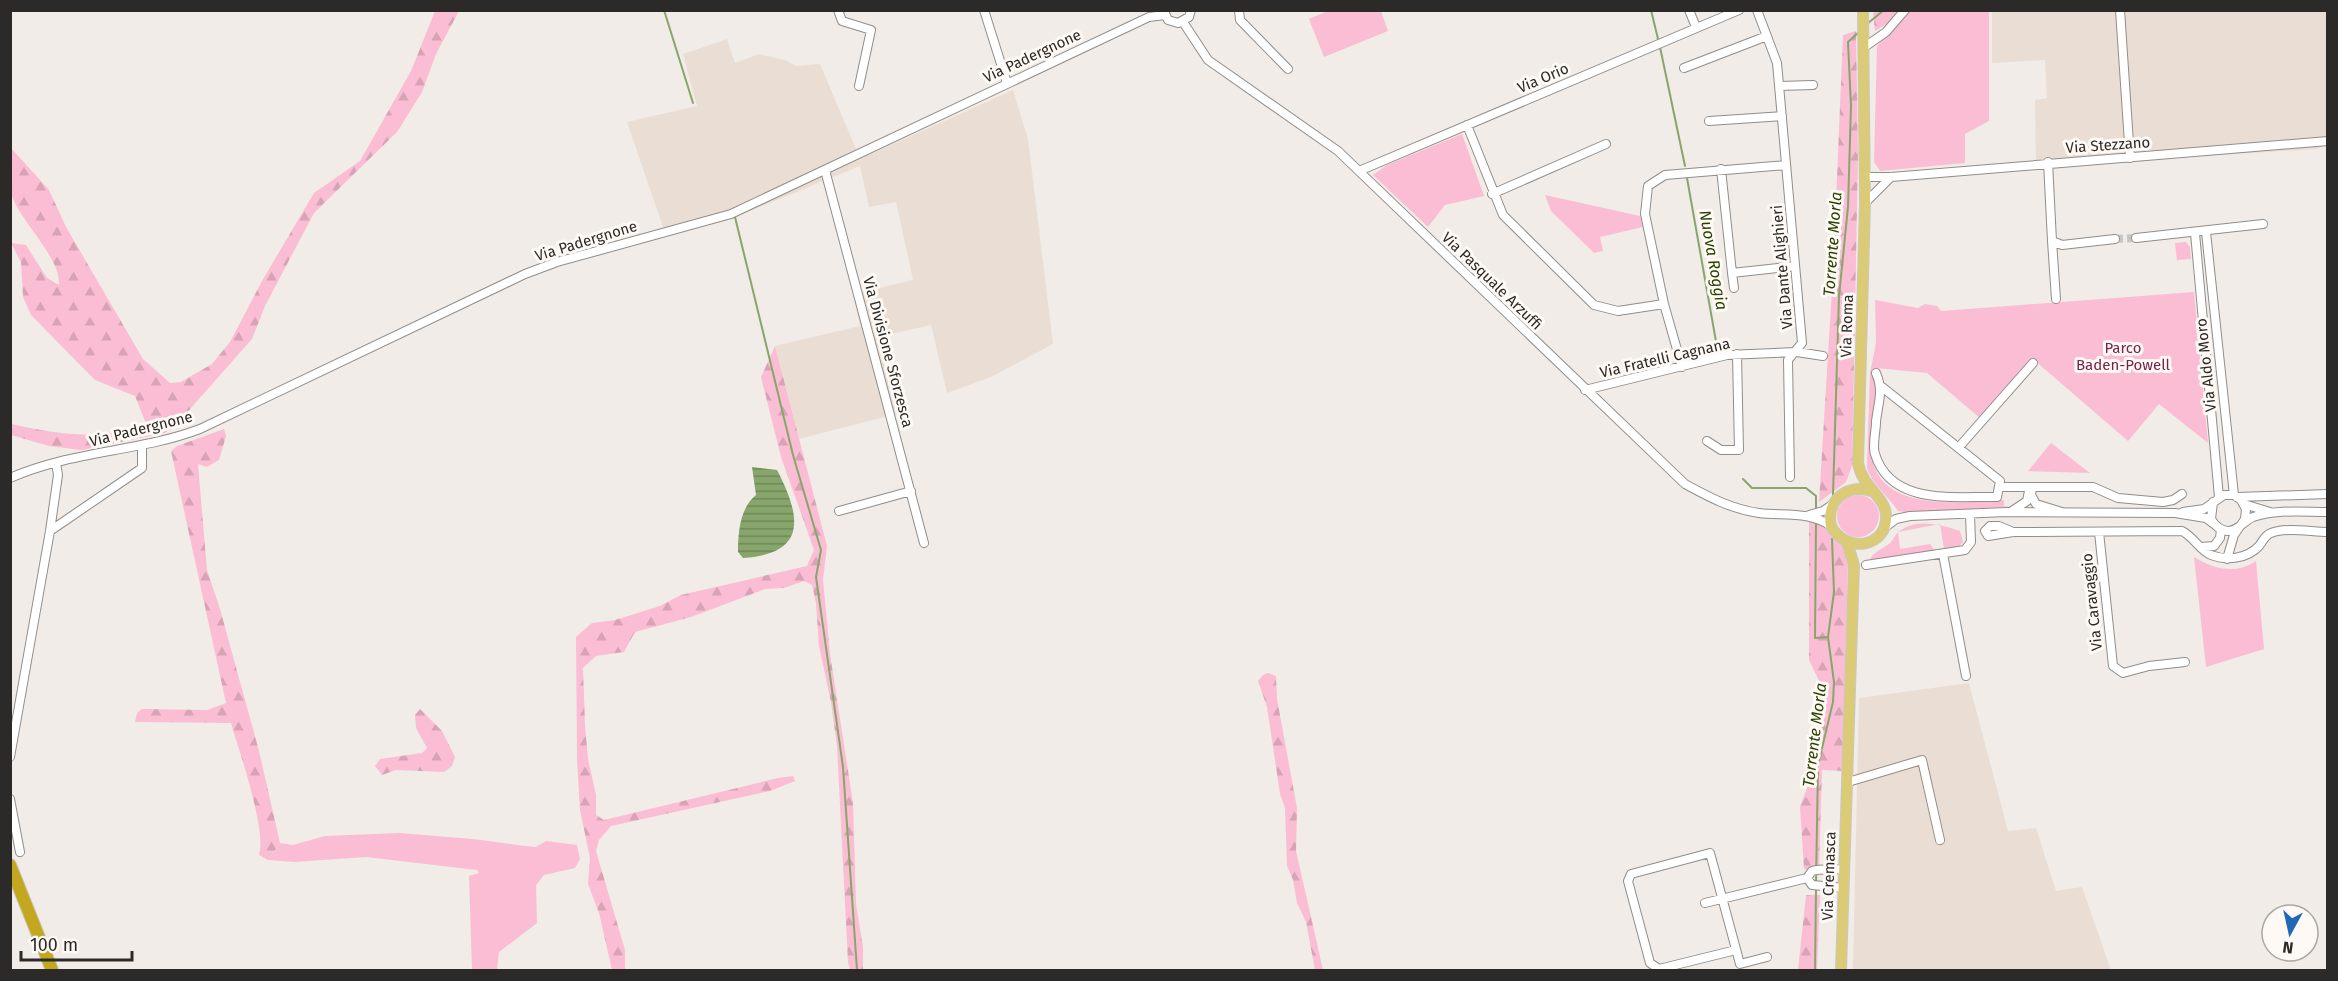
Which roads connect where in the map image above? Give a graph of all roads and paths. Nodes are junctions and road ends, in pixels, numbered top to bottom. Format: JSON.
{"nodes":[{"id":1,"x":838,"y":10,"type":"edge"},
{"id":2,"x":984,"y":10,"type":"edge"},
{"id":3,"x":1191,"y":10,"type":"edge"},
{"id":4,"x":1239,"y":10,"type":"edge"},
{"id":5,"x":1689,"y":10,"type":"edge"},
{"id":6,"x":1739,"y":10,"type":"edge"},
{"id":7,"x":1757,"y":10,"type":"edge"},
{"id":8,"x":1905,"y":10,"type":"edge"},
{"id":9,"x":2120,"y":10,"type":"edge"},
{"id":10,"x":1165,"y":13,"type":"edge"},
{"id":11,"x":1864,"y":14,"type":"edge"},
{"id":12,"x":1184,"y":22,"type":"junction"},
{"id":13,"x":1695,"y":27,"type":"junction"},
{"id":14,"x":1767,"y":36,"type":"junction"},
{"id":15,"x":1865,"y":41,"type":"junction"},
{"id":16,"x":1684,"y":68,"type":"dead end"},
{"id":17,"x":1288,"y":69,"type":"dead end"},
{"id":18,"x":1007,"y":83,"type":"junction"},
{"id":19,"x":1813,"y":85,"type":"dead end"},
{"id":20,"x":859,"y":86,"type":"dead end"},
{"id":21,"x":1779,"y":86,"type":"junction"},
{"id":22,"x":1782,"y":116,"type":"junction"},
{"id":23,"x":1709,"y":121,"type":"dead end"},
{"id":24,"x":1467,"y":125,"type":"junction"},
{"id":25,"x":2328,"y":141,"type":"edge"},
{"id":26,"x":1606,"y":144,"type":"dead end"},
{"id":27,"x":2130,"y":158,"type":"junction"},
{"id":28,"x":2048,"y":162,"type":"junction"},
{"id":29,"x":1786,"y":165,"type":"junction"},
{"id":30,"x":827,"y":169,"type":"junction"},
{"id":31,"x":1721,"y":169,"type":"junction"},
{"id":32,"x":1359,"y":171,"type":"junction"},
{"id":33,"x":1865,"y":177,"type":"junction"},
{"id":34,"x":1891,"y":177,"type":"junction"},
{"id":35,"x":1492,"y":194,"type":"junction"},
{"id":36,"x":1865,"y":203,"type":"junction"},
{"id":37,"x":2263,"y":224,"type":"dead end"},
{"id":38,"x":2206,"y":232,"type":"junction"},
{"id":39,"x":2195,"y":233,"type":"junction"},
{"id":40,"x":2136,"y":238,"type":"tunnel mouth"},
{"id":41,"x":2115,"y":239,"type":"tunnel mouth"},
{"id":42,"x":2052,"y":241,"type":"junction"},
{"id":43,"x":1795,"y":266,"type":"junction"},
{"id":44,"x":1732,"y":273,"type":"junction"},
{"id":45,"x":1734,"y":288,"type":"dead end"},
{"id":46,"x":2056,"y":299,"type":"dead end"},
{"id":47,"x":1664,"y":304,"type":"junction"},
{"id":48,"x":1797,"y":352,"type":"junction"},
{"id":49,"x":1737,"y":354,"type":"junction"},
{"id":50,"x":1823,"y":356,"type":"dead end"},
{"id":51,"x":2033,"y":363,"type":"dead end"},
{"id":52,"x":1682,"y":367,"type":"junction"},
{"id":53,"x":1876,"y":373,"type":"dead end"},
{"id":54,"x":1882,"y":387,"type":"junction"},
{"id":55,"x":1585,"y":390,"type":"junction"},
{"id":56,"x":1707,"y":441,"type":"dead end"},
{"id":57,"x":142,"y":445,"type":"junction"},
{"id":58,"x":1959,"y":447,"type":"junction"},
{"id":59,"x":56,"y":463,"type":"junction"},
{"id":60,"x":1858,"y":463,"type":"junction"},
{"id":61,"x":1790,"y":477,"type":"dead end"},
{"id":62,"x":10,"y":478,"type":"edge"},
{"id":63,"x":2000,"y":487,"type":"junction"},
{"id":64,"x":2031,"y":487,"type":"junction"},
{"id":65,"x":1849,"y":490,"type":"junction"},
{"id":66,"x":911,"y":491,"type":"junction"},
{"id":67,"x":1871,"y":491,"type":"junction"},
{"id":68,"x":2182,"y":494,"type":"dead end"},
{"id":69,"x":2328,"y":494,"type":"edge"},
{"id":70,"x":2216,"y":499,"type":"junction"},
{"id":71,"x":2238,"y":499,"type":"junction"},
{"id":72,"x":1832,"y":505,"type":"junction"},
{"id":73,"x":1885,"y":508,"type":"junction"},
{"id":74,"x":839,"y":511,"type":"dead end"},
{"id":75,"x":2007,"y":512,"type":"junction"},
{"id":76,"x":2328,"y":512,"type":"edge"},
{"id":77,"x":2175,"y":513,"type":"junction"},
{"id":78,"x":2273,"y":513,"type":"junction"},
{"id":79,"x":1970,"y":514,"type":"junction"},
{"id":80,"x":2065,"y":514,"type":"junction"},
{"id":81,"x":1803,"y":516,"type":"junction"},
{"id":82,"x":1910,"y":516,"type":"junction"},
{"id":83,"x":2243,"y":524,"type":"junction"},
{"id":84,"x":1831,"y":526,"type":"junction"},
{"id":85,"x":2218,"y":529,"type":"junction"},
{"id":86,"x":1883,"y":530,"type":"junction"},
{"id":87,"x":50,"y":531,"type":"junction"},
{"id":88,"x":2013,"y":532,"type":"dead end"},
{"id":89,"x":2099,"y":532,"type":"junction"},
{"id":90,"x":2328,"y":532,"type":"edge"},
{"id":91,"x":2234,"y":535,"type":"junction"},
{"id":92,"x":1847,"y":542,"type":"junction"},
{"id":93,"x":924,"y":543,"type":"dead end"},
{"id":94,"x":1867,"y":543,"type":"junction"},
{"id":95,"x":2200,"y":547,"type":"junction"},
{"id":96,"x":2254,"y":550,"type":"junction"},
{"id":97,"x":1943,"y":554,"type":"junction"},
{"id":98,"x":2227,"y":559,"type":"junction"},
{"id":99,"x":1860,"y":565,"type":"junction"},
{"id":100,"x":2185,"y":662,"type":"dead end"},
{"id":101,"x":1966,"y":676,"type":"dead end"},
{"id":102,"x":10,"y":757,"type":"edge"},
{"id":103,"x":1848,"y":780,"type":"junction"},
{"id":104,"x":10,"y":799,"type":"edge"},
{"id":105,"x":1940,"y":840,"type":"dead end"},
{"id":106,"x":20,"y":852,"type":"dead end"},
{"id":107,"x":10,"y":865,"type":"edge"},
{"id":108,"x":1845,"y":868,"type":"junction"},
{"id":109,"x":1814,"y":878,"type":"junction"},
{"id":110,"x":1844,"y":888,"type":"junction"},
{"id":111,"x":1722,"y":899,"type":"junction"},
{"id":112,"x":1705,"y":903,"type":"dead end"},
{"id":113,"x":1736,"y":950,"type":"junction"},
{"id":114,"x":1767,"y":957,"type":"dead end"},
{"id":115,"x":52,"y":970,"type":"edge"},
{"id":116,"x":1841,"y":970,"type":"edge"}],
"edges":[{"from":1,"to":20,"type":"street"},
{"from":2,"to":18,"type":"street"},
{"from":3,"to":12,"type":"street"},
{"from":4,"to":17,"type":"street"},
{"from":5,"to":13,"type":"street"},
{"from":6,"to":13,"type":"street","name":"Via Orio"},
{"from":7,"to":14,"type":"street","name":"Via Dante Alighieri"},
{"from":8,"to":15,"type":"street"},
{"from":9,"to":27,"type":"street"},
{"from":10,"to":12,"type":"street","name":"Via Padergnone"},
{"from":10,"to":18,"type":"street","name":"Via Padergnone"},
{"from":11,"to":15,"type":"main road","name":"Via Roma"},
{"from":12,"to":32,"type":"street","name":"Via Pasquale Arzuffi"},
{"from":13,"to":24,"type":"street","name":"Via Orio"},
{"from":14,"to":16,"type":"street"},
{"from":14,"to":21,"type":"street","name":"Via Dante Alighieri"},
{"from":15,"to":33,"type":"main road","name":"Via Roma"},
{"from":18,"to":30,"type":"street","name":"Via Padergnone"},
{"from":19,"to":21,"type":"street"},
{"from":21,"to":22,"type":"street","name":"Via Dante Alighieri"},
{"from":22,"to":23,"type":"street"},
{"from":22,"to":29,"type":"street","name":"Via Dante Alighieri"},
{"from":24,"to":32,"type":"street","name":"Via Orio"},
{"from":24,"to":35,"type":"street"},
{"from":25,"to":27,"type":"street","name":"Via Stezzano"},
{"from":26,"to":35,"type":"street"},
{"from":27,"to":28,"type":"street","name":"Via Stezzano"},
{"from":28,"to":34,"type":"street","name":"Via Stezzano"},
{"from":28,"to":42,"type":"street"},
{"from":29,"to":31,"type":"street"},
{"from":29,"to":43,"type":"street","name":"Via Dante Alighieri"},
{"from":30,"to":57,"type":"street","name":"Via Padergnone"},
{"from":30,"to":66,"type":"street","name":"Via Divisione Sforzesca"},
{"from":31,"to":44,"type":"street"},
{"from":31,"to":47,"type":"street"},
{"from":32,"to":55,"type":"street","name":"Via Pasquale Arzuffi"},
{"from":33,"to":34,"type":"street","name":"Via Stezzano"},
{"from":33,"to":36,"type":"main road","name":"Via Roma"},
{"from":34,"to":36,"type":"street"},
{"from":35,"to":47,"type":"street"},
{"from":36,"to":60,"type":"main road","name":"Via Roma"},
{"from":37,"to":38,"type":"street"},
{"from":38,"to":39,"type":"street"},
{"from":38,"to":71,"type":"street","name":"Via Aldo Moro"},
{"from":39,"to":40,"type":"street"},
{"from":39,"to":70,"type":"street","name":"Via Aldo Moro"},
{"from":41,"to":42,"type":"street"},
{"from":42,"to":46,"type":"street"},
{"from":43,"to":44,"type":"street"},
{"from":43,"to":48,"type":"street","name":"Via Dante Alighieri"},
{"from":44,"to":45,"type":"street"},
{"from":47,"to":52,"type":"street"},
{"from":48,"to":49,"type":"street","name":"Via Fratelli Cagnana"},
{"from":48,"to":50,"type":"street","name":"Via Fratelli Cagnana"},
{"from":48,"to":61,"type":"street","name":"Via Dante Alighieri"},
{"from":49,"to":52,"type":"street","name":"Via Fratelli Cagnana"},
{"from":49,"to":56,"type":"street"},
{"from":51,"to":58,"type":"street"},
{"from":52,"to":55,"type":"street","name":"Via Fratelli Cagnana"},
{"from":53,"to":54,"type":"street"},
{"from":54,"to":58,"type":"street"},
{"from":54,"to":63,"type":"street"},
{"from":55,"to":81,"type":"street","name":"Via Pasquale Arzuffi"},
{"from":57,"to":59,"type":"street","name":"Via Padergnone"},
{"from":57,"to":87,"type":"street"},
{"from":58,"to":63,"type":"street"},
{"from":59,"to":62,"type":"street","name":"Via Padergnone"},
{"from":59,"to":87,"type":"street"},
{"from":60,"to":65,"type":"main road","name":"Via Roma"},
{"from":60,"to":67,"type":"main road","name":"Via Roma"},
{"from":63,"to":64,"type":"street"},
{"from":64,"to":68,"type":"street"},
{"from":64,"to":75,"type":"street"},
{"from":64,"to":80,"type":"street"},
{"from":65,"to":67,"type":"main road"},
{"from":65,"to":72,"type":"main road"},
{"from":66,"to":74,"type":"street"},
{"from":66,"to":93,"type":"street","name":"Via Divisione Sforzesca"},
{"from":67,"to":73,"type":"main road","name":"Via Roma"},
{"from":69,"to":71,"type":"street"},
{"from":70,"to":71,"type":"street"},
{"from":70,"to":77,"type":"street"},
{"from":70,"to":85,"type":"street"},
{"from":71,"to":78,"type":"street"},
{"from":71,"to":83,"type":"street"},
{"from":72,"to":81,"type":"street","name":"Via Pasquale Arzuffi"},
{"from":72,"to":84,"type":"main road"},
{"from":73,"to":82,"type":"street"},
{"from":73,"to":86,"type":"main road"},
{"from":75,"to":79,"type":"street"},
{"from":75,"to":80,"type":"street"},
{"from":76,"to":78,"type":"street"},
{"from":77,"to":80,"type":"street"},
{"from":77,"to":85,"type":"street"},
{"from":78,"to":83,"type":"street"},
{"from":79,"to":82,"type":"street"},
{"from":79,"to":97,"type":"street"},
{"from":81,"to":84,"type":"street","name":"Via Pasquale Arzuffi"},
{"from":82,"to":86,"type":"street"},
{"from":83,"to":85,"type":"street"},
{"from":83,"to":91,"type":"street"},
{"from":84,"to":92,"type":"main road"},
{"from":85,"to":95,"type":"street"},
{"from":85,"to":98,"type":"street"},
{"from":86,"to":94,"type":"main road"},
{"from":87,"to":102,"type":"street"},
{"from":88,"to":89,"type":"street"},
{"from":89,"to":95,"type":"street"},
{"from":89,"to":100,"type":"street","name":"Via Caravaggio"},
{"from":90,"to":96,"type":"street"},
{"from":91,"to":96,"type":"street"},
{"from":91,"to":98,"type":"street"},
{"from":92,"to":94,"type":"main road"},
{"from":92,"to":99,"type":"main road"},
{"from":94,"to":99,"type":"main road"},
{"from":95,"to":98,"type":"street"},
{"from":96,"to":98,"type":"street"},
{"from":97,"to":99,"type":"street"},
{"from":97,"to":101,"type":"street"},
{"from":99,"to":103,"type":"main road"},
{"from":103,"to":105,"type":"street"},
{"from":103,"to":108,"type":"main road","name":"Via Cremasca"},
{"from":104,"to":106,"type":"street"},
{"from":107,"to":115,"type":"highway"},
{"from":108,"to":109,"type":"street"},
{"from":108,"to":110,"type":"main road","name":"Via Cremasca"},
{"from":109,"to":110,"type":"street"},
{"from":109,"to":111,"type":"street"},
{"from":110,"to":116,"type":"main road","name":"Via Cremasca"},
{"from":111,"to":112,"type":"street"},
{"from":111,"to":113,"type":"street"},
{"from":111,"to":113,"type":"street"},
{"from":113,"to":114,"type":"street"}]}
